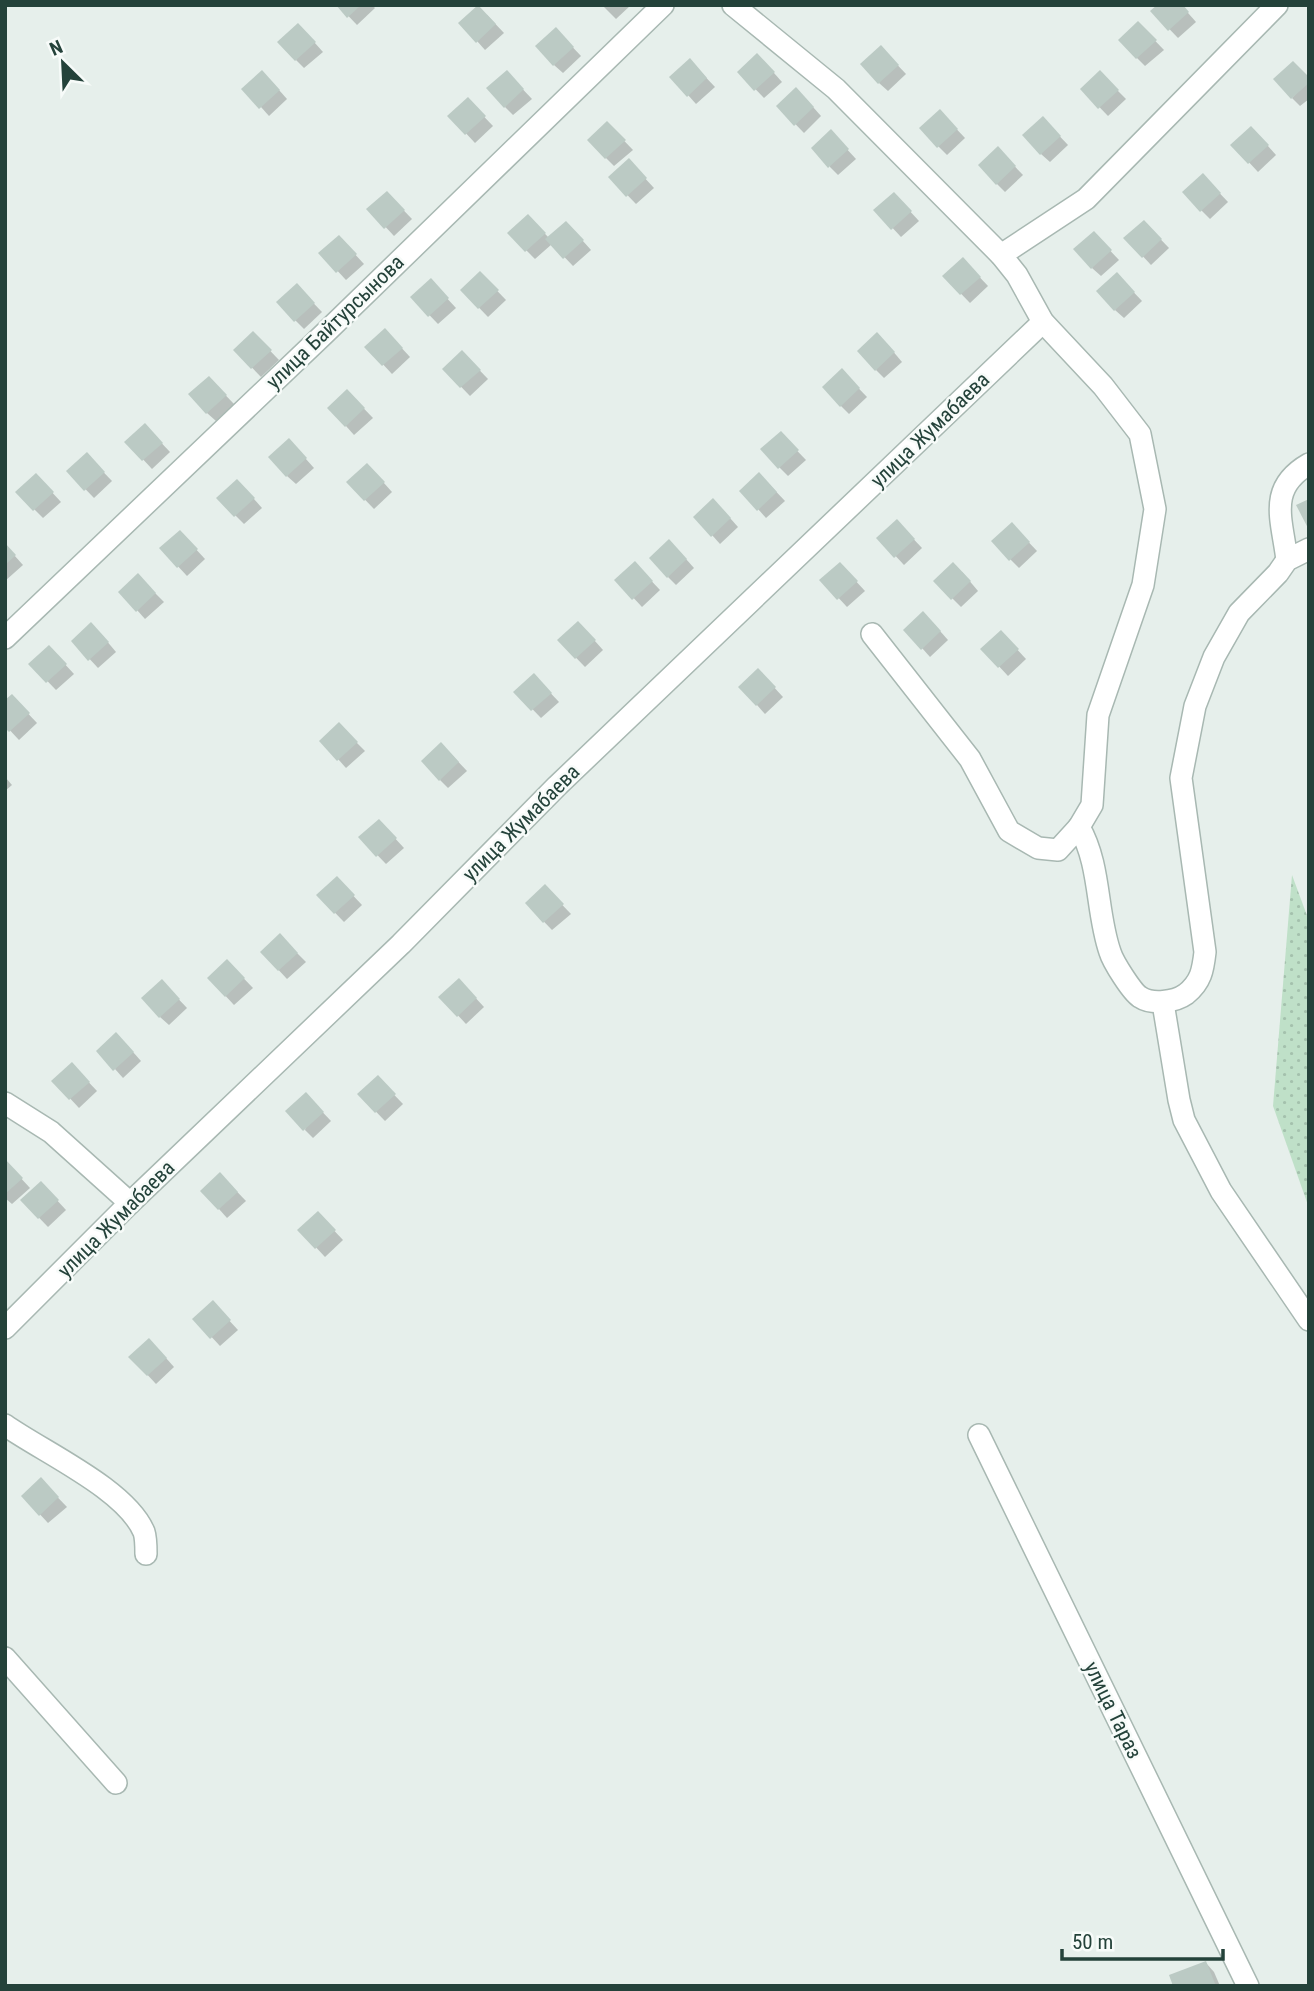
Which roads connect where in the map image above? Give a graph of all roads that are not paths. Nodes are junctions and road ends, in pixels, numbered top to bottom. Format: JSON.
{"nodes":[{"id":1,"x":663,"y":5,"type":"edge"},
{"id":2,"x":733,"y":5,"type":"edge"},
{"id":3,"x":1277,"y":5,"type":"edge"},
{"id":4,"x":1001,"y":255,"type":"junction"},
{"id":5,"x":1043,"y":323,"type":"junction"},
{"id":6,"x":1309,"y":464,"type":"edge"},
{"id":7,"x":1309,"y":549,"type":"edge"},
{"id":8,"x":1287,"y":560,"type":"junction"},
{"id":9,"x":872,"y":634,"type":"dead end"},
{"id":10,"x":5,"y":638,"type":"edge"},
{"id":11,"x":1079,"y":827,"type":"junction"},
{"id":12,"x":1163,"y":1003,"type":"junction"},
{"id":13,"x":5,"y":1102,"type":"edge"},
{"id":14,"x":130,"y":1203,"type":"junction"},
{"id":15,"x":1309,"y":1320,"type":"edge"},
{"id":16,"x":5,"y":1328,"type":"edge"},
{"id":17,"x":5,"y":1425,"type":"edge"},
{"id":18,"x":979,"y":1435,"type":"dead end"},
{"id":19,"x":146,"y":1554,"type":"dead end"},
{"id":20,"x":5,"y":1658,"type":"edge"},
{"id":21,"x":116,"y":1783,"type":"dead end"},
{"id":22,"x":1248,"y":1986,"type":"edge"}],
"edges":[{"from":1,"to":10,"type":"street","name":"улица Байтурсынова"},
{"from":2,"to":4,"type":"street"},
{"from":3,"to":4,"type":"street"},
{"from":4,"to":5,"type":"street"},
{"from":5,"to":11,"type":"street"},
{"from":5,"to":14,"type":"street","name":"улица Жумабаева"},
{"from":6,"to":8,"type":"street"},
{"from":7,"to":8,"type":"street"},
{"from":8,"to":12,"type":"street"},
{"from":9,"to":11,"type":"street"},
{"from":11,"to":12,"type":"street"},
{"from":12,"to":15,"type":"street"},
{"from":13,"to":14,"type":"street"},
{"from":14,"to":16,"type":"street","name":"улица Жумабаева"},
{"from":17,"to":19,"type":"street"},
{"from":18,"to":22,"type":"street","name":"улица Тараз"},
{"from":20,"to":21,"type":"street"}]}
